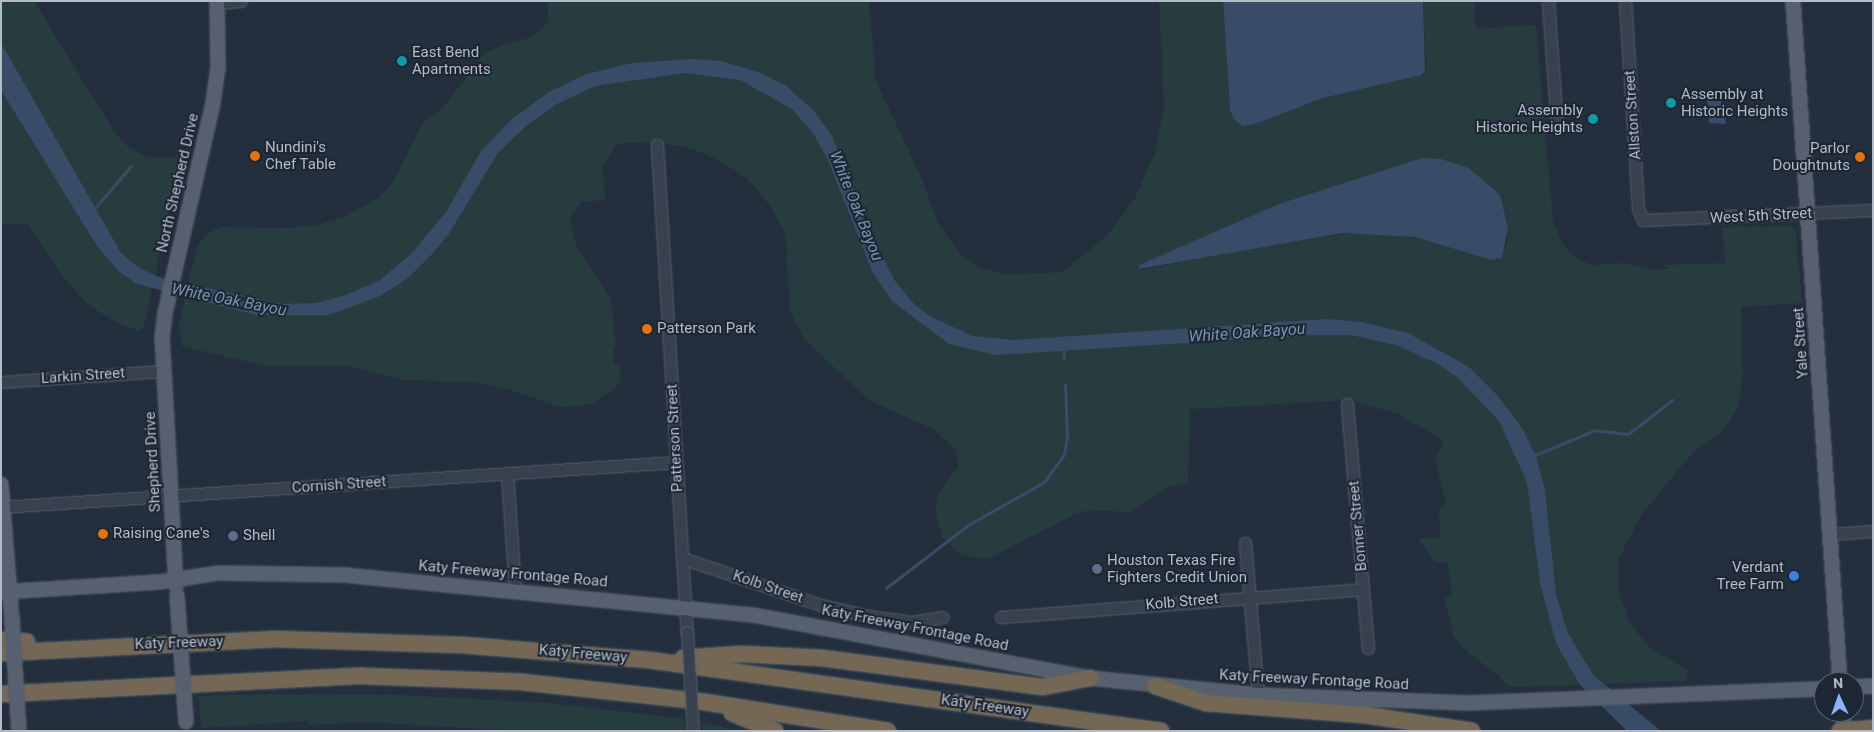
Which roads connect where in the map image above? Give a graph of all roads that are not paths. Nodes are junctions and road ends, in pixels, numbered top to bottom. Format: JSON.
{"nodes":[{"id":1,"x":240,"y":1,"type":"edge"},
{"id":2,"x":1548,"y":1,"type":"edge"},
{"id":3,"x":1625,"y":1,"type":"edge"},
{"id":4,"x":1793,"y":1,"type":"edge"},
{"id":5,"x":217,"y":2,"type":"edge"},
{"id":6,"x":1556,"y":127,"type":"dead end"},
{"id":7,"x":657,"y":145,"type":"dead end"},
{"id":8,"x":1873,"y":210,"type":"edge"},
{"id":9,"x":1808,"y":213,"type":"junction"},
{"id":10,"x":1649,"y":222,"type":"joint"},
{"id":11,"x":164,"y":371,"type":"junction"},
{"id":12,"x":1,"y":382,"type":"edge"},
{"id":13,"x":1347,"y":404,"type":"dead end"},
{"id":14,"x":676,"y":462,"type":"junction"},
{"id":15,"x":507,"y":474,"type":"junction"},
{"id":16,"x":1,"y":484,"type":"edge"},
{"id":17,"x":171,"y":496,"type":"junction"},
{"id":18,"x":2,"y":507,"type":"edge"},
{"id":19,"x":1873,"y":531,"type":"edge"},
{"id":20,"x":1831,"y":534,"type":"junction"},
{"id":21,"x":1245,"y":543,"type":"dead end"},
{"id":22,"x":682,"y":558,"type":"junction"},
{"id":23,"x":175,"y":579,"type":"junction"},
{"id":24,"x":1363,"y":589,"type":"junction"},
{"id":25,"x":515,"y":591,"type":"junction"},
{"id":26,"x":5,"y":592,"type":"edge"},
{"id":27,"x":1250,"y":596,"type":"junction"},
{"id":28,"x":685,"y":606,"type":"junction"},
{"id":29,"x":943,"y":617,"type":"dead end"},
{"id":30,"x":1000,"y":617,"type":"dead end"},
{"id":31,"x":1,"y":640,"type":"edge"},
{"id":32,"x":86,"y":646,"type":"junction"},
{"id":33,"x":1368,"y":648,"type":"dead end"},
{"id":34,"x":1,"y":653,"type":"edge"},
{"id":35,"x":649,"y":660,"type":"junction"},
{"id":36,"x":1839,"y":672,"type":"edge"},
{"id":37,"x":1090,"y":678,"type":"junction"},
{"id":38,"x":1155,"y":686,"type":"junction"},
{"id":39,"x":1814,"y":689,"type":"edge"},
{"id":40,"x":1,"y":694,"type":"edge"},
{"id":41,"x":1258,"y":695,"type":"junction"},
{"id":42,"x":705,"y":702,"type":"junction"},
{"id":43,"x":187,"y":726,"type":"edge"},
{"id":44,"x":1873,"y":728,"type":"edge"},
{"id":45,"x":693,"y":730,"type":"edge"},
{"id":46,"x":19,"y":731,"type":"edge"},
{"id":47,"x":775,"y":731,"type":"edge"},
{"id":48,"x":888,"y":731,"type":"edge"},
{"id":49,"x":1161,"y":731,"type":"edge"},
{"id":50,"x":1472,"y":731,"type":"edge"},
{"id":51,"x":1842,"y":731,"type":"edge"}],
"edges":[{"from":1,"to":5,"type":"street"},
{"from":2,"to":6,"type":"street"},
{"from":3,"to":10,"type":"street","name":"Allston Street"},
{"from":4,"to":9,"type":"main road","name":"Yale Street"},
{"from":5,"to":11,"type":"main road","name":"North Shepherd Drive"},
{"from":7,"to":14,"type":"street","name":"Patterson Street"},
{"from":8,"to":9,"type":"street","name":"West 5th Street"},
{"from":9,"to":10,"type":"street","name":"West 5th Street"},
{"from":9,"to":20,"type":"main road","name":"Yale Street"},
{"from":11,"to":12,"type":"street","name":"Larkin Street"},
{"from":11,"to":17,"type":"main road","name":"Shepherd Drive"},
{"from":13,"to":24,"type":"street","name":"Bonner Street"},
{"from":14,"to":15,"type":"street","name":"Cornish Street"},
{"from":14,"to":22,"type":"street","name":"Patterson Street"},
{"from":15,"to":17,"type":"street","name":"Cornish Street"},
{"from":15,"to":25,"type":"street"},
{"from":16,"to":18,"type":"main road"},
{"from":17,"to":18,"type":"street","name":"Cornish Street"},
{"from":17,"to":23,"type":"main road","name":"Shepherd Drive"},
{"from":18,"to":26,"type":"main road"},
{"from":19,"to":20,"type":"street"},
{"from":20,"to":36,"type":"main road","name":"Yale Street"},
{"from":21,"to":27,"type":"street"},
{"from":22,"to":28,"type":"street","name":"Patterson Street"},
{"from":22,"to":29,"type":"street","name":"Kolb Street"},
{"from":23,"to":25,"type":"main road","name":"Katy Freeway Frontage Road"},
{"from":23,"to":26,"type":"main road","name":"Katy Freeway Frontage Road"},
{"from":23,"to":43,"type":"main road","name":"Shepherd Drive","bridge":true},
{"from":24,"to":27,"type":"street","name":"Kolb Street"},
{"from":24,"to":33,"type":"street","name":"Bonner Street"},
{"from":25,"to":28,"type":"main road","name":"Katy Freeway Frontage Road"},
{"from":26,"to":46,"type":"main road","bridge":true},
{"from":27,"to":30,"type":"street","name":"Kolb Street"},
{"from":27,"to":41,"type":"street"},
{"from":28,"to":37,"type":"main road","name":"Katy Freeway Frontage Road"},
{"from":28,"to":45,"type":"street","name":"Patterson Street","bridge":true},
{"from":31,"to":32,"type":"highway"},
{"from":32,"to":34,"type":"highway","name":"Katy Freeway"},
{"from":32,"to":35,"type":"highway","name":"Katy Freeway"},
{"from":35,"to":37,"type":"highway"},
{"from":35,"to":49,"type":"highway","name":"Katy Freeway"},
{"from":37,"to":38,"type":"main road","name":"Katy Freeway Frontage Road"},
{"from":38,"to":41,"type":"main road","name":"Katy Freeway Frontage Road"},
{"from":38,"to":50,"type":"highway"},
{"from":39,"to":41,"type":"main road","name":"Katy Freeway Frontage Road"},
{"from":40,"to":42,"type":"highway"},
{"from":42,"to":47,"type":"highway"},
{"from":42,"to":48,"type":"highway"},
{"from":44,"to":51,"type":"highway","bridge":true}]}
